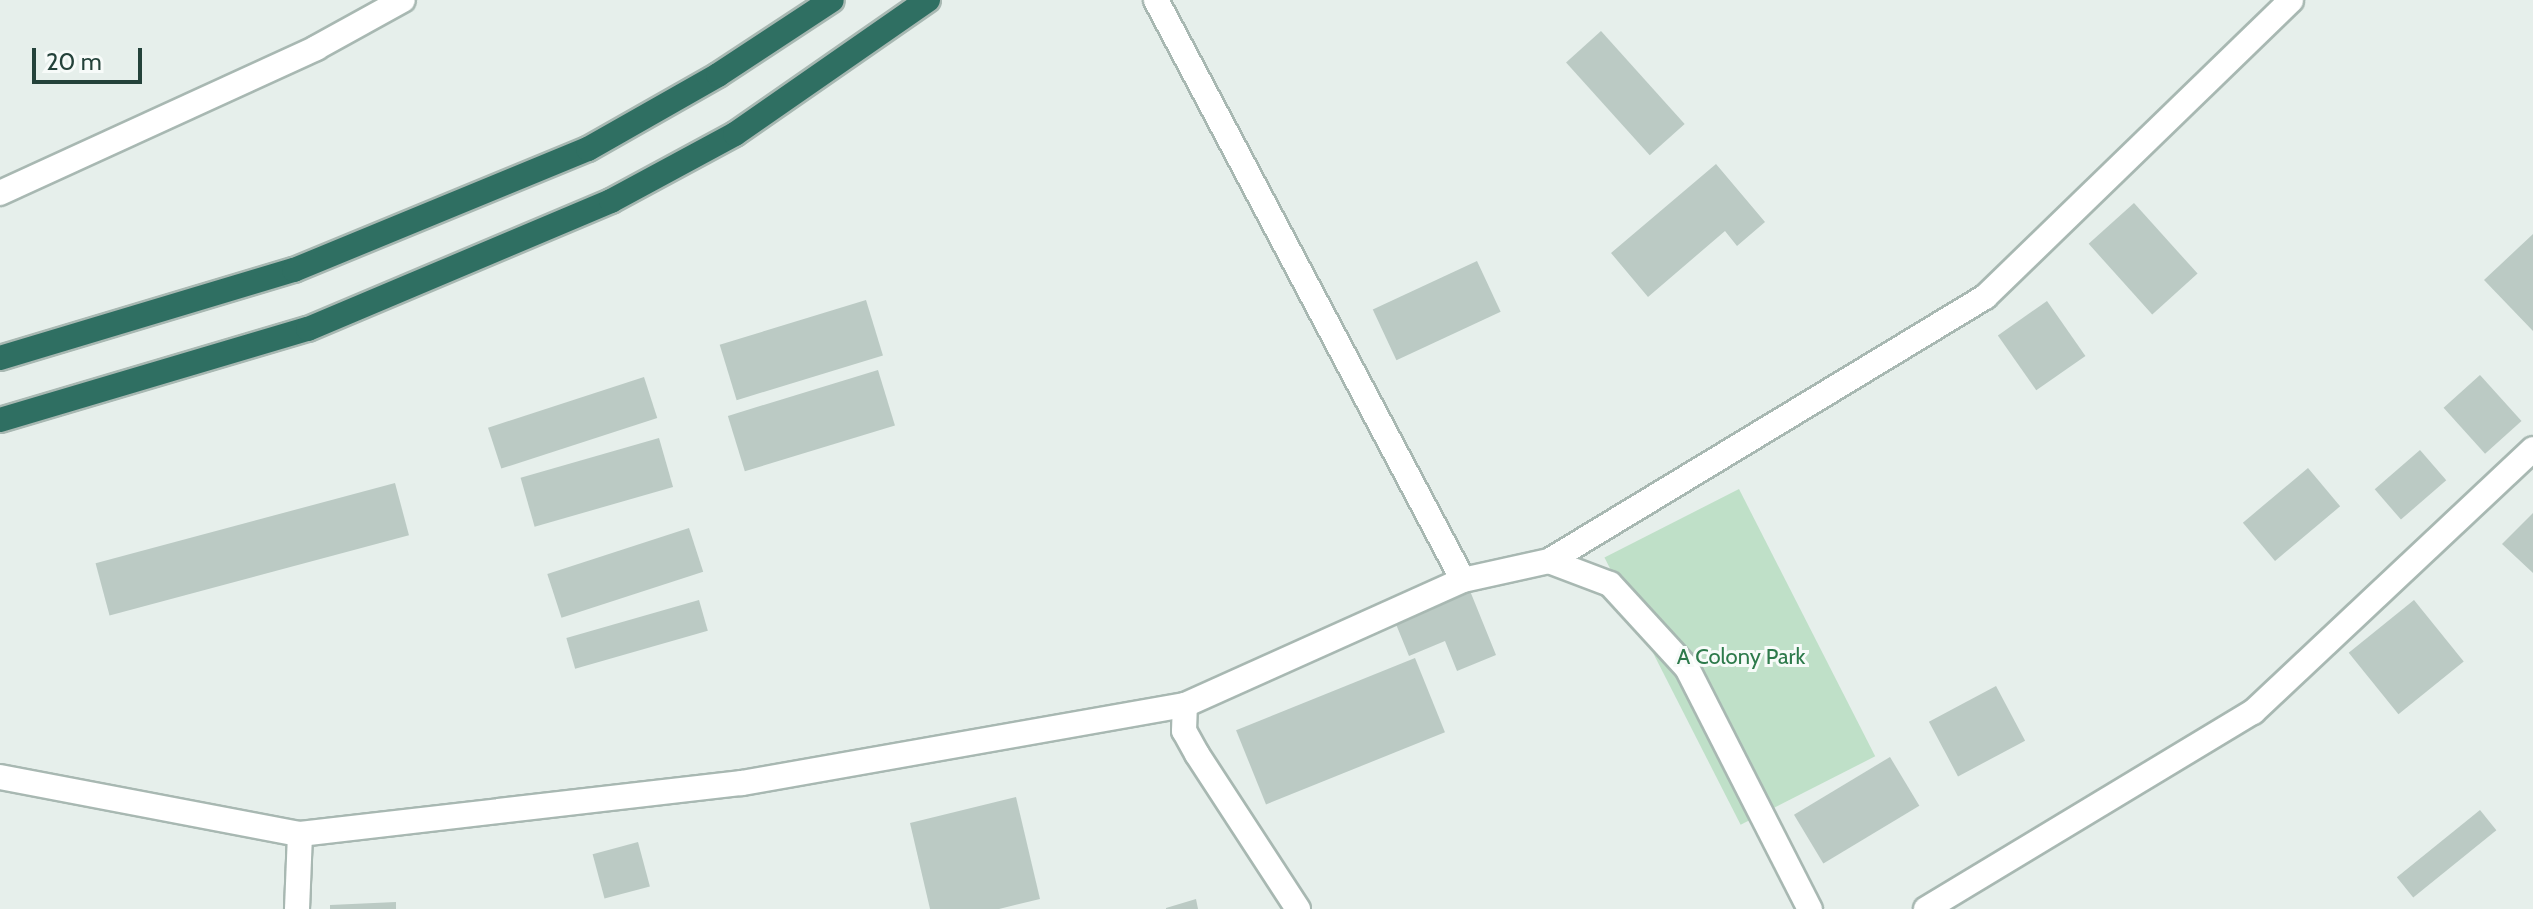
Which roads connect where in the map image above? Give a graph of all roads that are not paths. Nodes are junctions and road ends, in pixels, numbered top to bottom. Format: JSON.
{"nodes":[{"id":1,"x":403,"y":0,"type":"edge"},
{"id":2,"x":832,"y":0,"type":"edge"},
{"id":3,"x":928,"y":0,"type":"edge"},
{"id":4,"x":1156,"y":0,"type":"edge"},
{"id":5,"x":2291,"y":0,"type":"edge"},
{"id":6,"x":0,"y":193,"type":"edge"},
{"id":7,"x":0,"y":358,"type":"edge"},
{"id":8,"x":0,"y":420,"type":"edge"},
{"id":9,"x":2533,"y":449,"type":"edge"},
{"id":10,"x":1549,"y":561,"type":"junction"},
{"id":11,"x":1463,"y":580,"type":"junction"},
{"id":12,"x":1185,"y":705,"type":"junction"},
{"id":13,"x":0,"y":777,"type":"edge"},
{"id":14,"x":300,"y":834,"type":"junction"},
{"id":15,"x":297,"y":909,"type":"edge"},
{"id":16,"x":1298,"y":909,"type":"edge"},
{"id":17,"x":1810,"y":909,"type":"edge"},
{"id":18,"x":1926,"y":909,"type":"edge"}],
"edges":[{"from":1,"to":6,"type":"street"},
{"from":2,"to":7,"type":"highway"},
{"from":3,"to":8,"type":"highway"},
{"from":4,"to":11,"type":"street"},
{"from":5,"to":10,"type":"street"},
{"from":9,"to":18,"type":"street"},
{"from":10,"to":11,"type":"street"},
{"from":10,"to":17,"type":"street"},
{"from":11,"to":12,"type":"street"},
{"from":12,"to":14,"type":"street"},
{"from":12,"to":16,"type":"street"},
{"from":13,"to":14,"type":"street"},
{"from":14,"to":15,"type":"street"}]}
